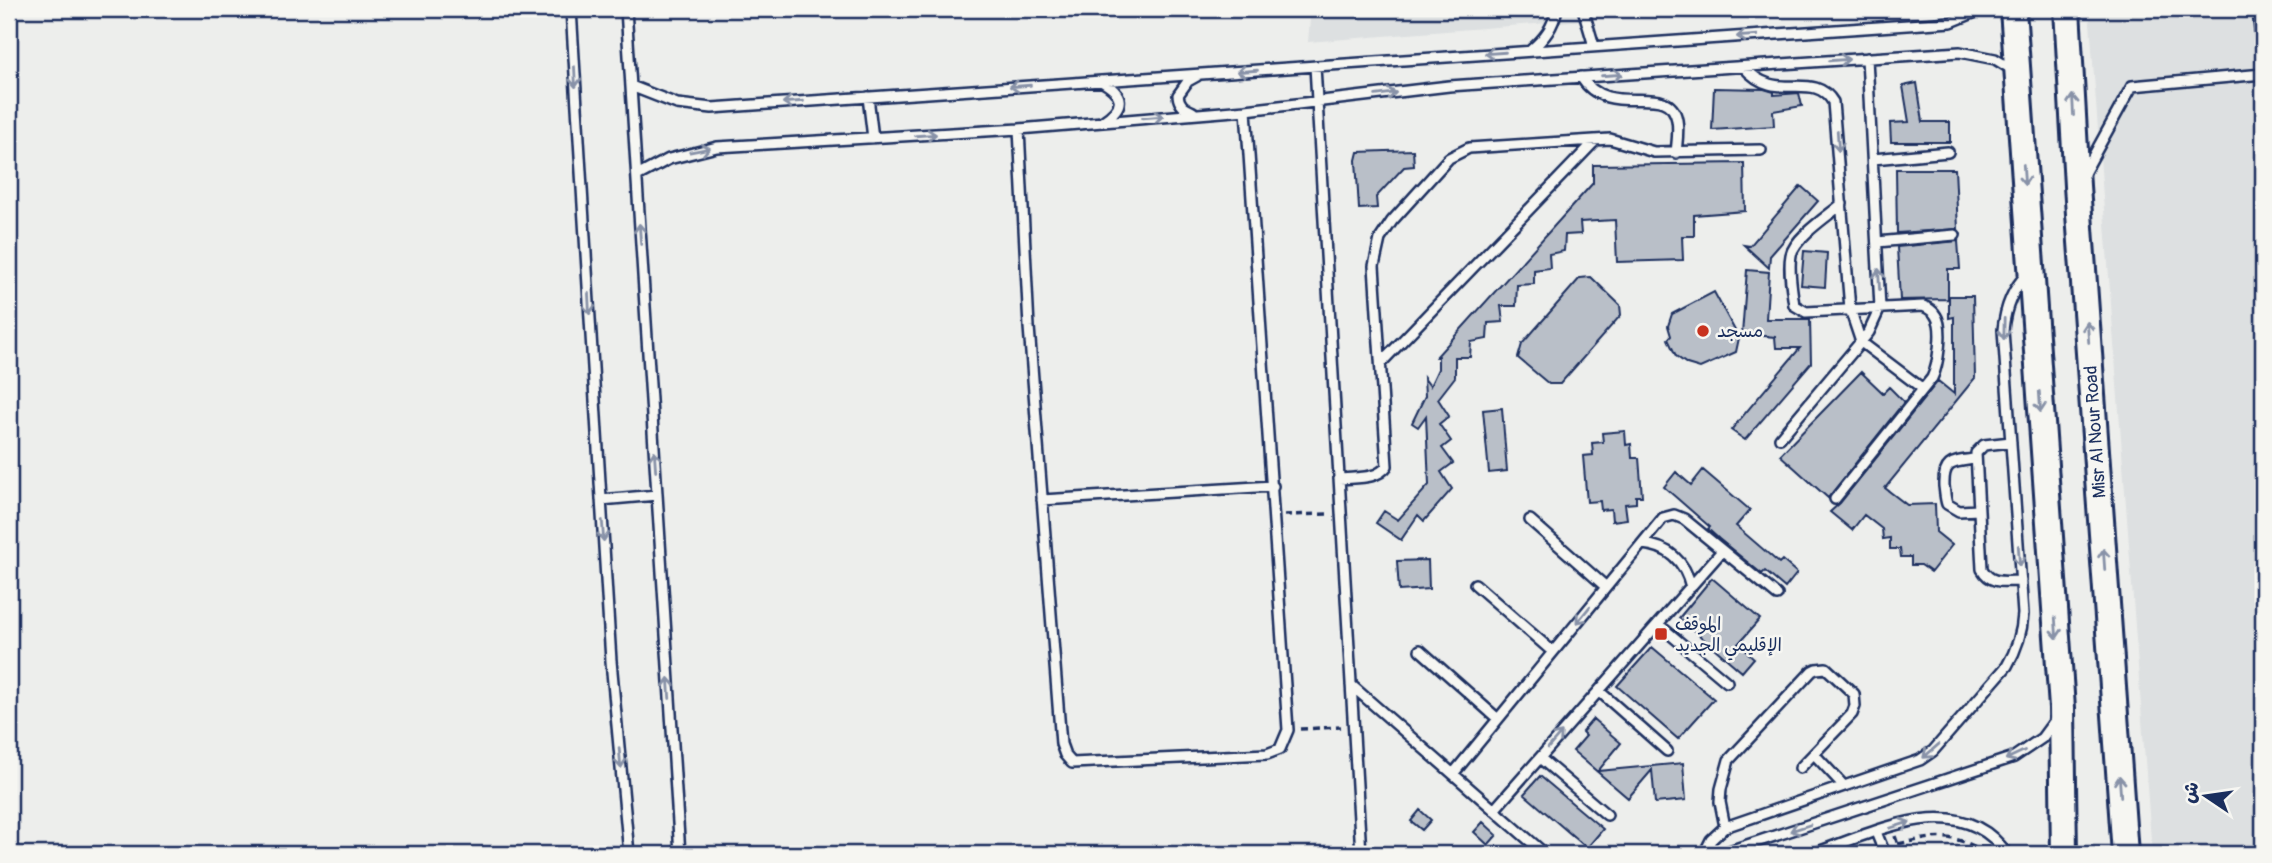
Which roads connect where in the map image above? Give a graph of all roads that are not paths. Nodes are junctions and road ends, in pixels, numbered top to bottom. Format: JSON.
{"nodes":[{"id":1,"x":571,"y":9,"type":"edge"},
{"id":2,"x":626,"y":9,"type":"edge"},
{"id":3,"x":1558,"y":9,"type":"edge"},
{"id":4,"x":1583,"y":9,"type":"edge"},
{"id":5,"x":1983,"y":9,"type":"edge"},
{"id":6,"x":2013,"y":9,"type":"edge"},
{"id":7,"x":2067,"y":9,"type":"edge"},
{"id":8,"x":2258,"y":9,"type":"edge"},
{"id":9,"x":1594,"y":46,"type":"junction"},
{"id":10,"x":1530,"y":51,"type":"junction"},
{"id":11,"x":1867,"y":58,"type":"junction"},
{"id":12,"x":2263,"y":63,"type":"edge"},
{"id":13,"x":1315,"y":66,"type":"junction"},
{"id":14,"x":1744,"y":67,"type":"junction"},
{"id":15,"x":2017,"y":73,"type":"junction"},
{"id":16,"x":1201,"y":74,"type":"junction"},
{"id":17,"x":2263,"y":74,"type":"edge"},
{"id":18,"x":1581,"y":77,"type":"junction"},
{"id":19,"x":1100,"y":81,"type":"junction"},
{"id":20,"x":631,"y":86,"type":"junction"},
{"id":21,"x":868,"y":97,"type":"junction"},
{"id":22,"x":1318,"y":101,"type":"junction"},
{"id":23,"x":1246,"y":110,"type":"junction"},
{"id":24,"x":1197,"y":113,"type":"junction"},
{"id":25,"x":1102,"y":122,"type":"junction"},
{"id":26,"x":1019,"y":129,"type":"junction"},
{"id":27,"x":873,"y":138,"type":"junction"},
{"id":28,"x":1596,"y":140,"type":"junction"},
{"id":29,"x":1761,"y":150,"type":"dead end"},
{"id":30,"x":1948,"y":152,"type":"dead end"},
{"id":31,"x":1676,"y":153,"type":"junction"},
{"id":32,"x":1873,"y":159,"type":"junction"},
{"id":33,"x":637,"y":176,"type":"junction"},
{"id":34,"x":2077,"y":186,"type":"junction"},
{"id":35,"x":1842,"y":204,"type":"junction"},
{"id":36,"x":1955,"y":235,"type":"dead end"},
{"id":37,"x":1877,"y":242,"type":"junction"},
{"id":38,"x":2031,"y":269,"type":"junction"},
{"id":39,"x":1881,"y":308,"type":"junction"},
{"id":40,"x":1850,"y":309,"type":"junction"},
{"id":41,"x":1861,"y":342,"type":"junction"},
{"id":42,"x":1381,"y":363,"type":"junction"},
{"id":43,"x":1923,"y":389,"type":"junction"},
{"id":44,"x":1780,"y":438,"type":"dead end"},
{"id":45,"x":2011,"y":442,"type":"junction"},
{"id":46,"x":1974,"y":459,"type":"junction"},
{"id":47,"x":1339,"y":479,"type":"junction"},
{"id":48,"x":1273,"y":486,"type":"junction"},
{"id":49,"x":657,"y":495,"type":"junction"},
{"id":50,"x":1836,"y":499,"type":"dead end"},
{"id":51,"x":601,"y":500,"type":"junction"},
{"id":52,"x":1042,"y":500,"type":"junction"},
{"id":53,"x":1978,"y":510,"type":"junction"},
{"id":54,"x":1530,"y":520,"type":"dead end"},
{"id":55,"x":1642,"y":544,"type":"junction"},
{"id":56,"x":1723,"y":551,"type":"junction"},
{"id":57,"x":2021,"y":581,"type":"junction"},
{"id":58,"x":1475,"y":584,"type":"dead end"},
{"id":59,"x":1606,"y":587,"type":"junction"},
{"id":60,"x":1690,"y":587,"type":"junction"},
{"id":61,"x":1777,"y":595,"type":"dead end"},
{"id":62,"x":1658,"y":624,"type":"junction"},
{"id":63,"x":1420,"y":650,"type":"dead end"},
{"id":64,"x":1553,"y":652,"type":"junction"},
{"id":65,"x":1727,"y":682,"type":"dead end"},
{"id":66,"x":1351,"y":685,"type":"junction"},
{"id":67,"x":1599,"y":691,"type":"junction"},
{"id":68,"x":2062,"y":708,"type":"junction"},
{"id":69,"x":1498,"y":719,"type":"junction"},
{"id":70,"x":1667,"y":751,"type":"dead end"},
{"id":71,"x":1814,"y":754,"type":"junction"},
{"id":72,"x":1540,"y":758,"type":"junction"},
{"id":73,"x":1800,"y":768,"type":"dead end"},
{"id":74,"x":1453,"y":774,"type":"junction"},
{"id":75,"x":1843,"y":786,"type":"junction"},
{"id":76,"x":1494,"y":810,"type":"junction"},
{"id":77,"x":1607,"y":815,"type":"dead end"},
{"id":78,"x":1726,"y":827,"type":"junction"},
{"id":79,"x":1876,"y":832,"type":"junction"},
{"id":80,"x":629,"y":854,"type":"edge"},
{"id":81,"x":680,"y":854,"type":"edge"},
{"id":82,"x":1361,"y":854,"type":"edge"},
{"id":83,"x":1545,"y":854,"type":"edge"},
{"id":84,"x":1704,"y":854,"type":"edge"},
{"id":85,"x":1720,"y":854,"type":"edge"},
{"id":86,"x":1812,"y":854,"type":"edge"},
{"id":87,"x":1885,"y":854,"type":"edge"},
{"id":88,"x":2007,"y":854,"type":"edge"},
{"id":89,"x":2064,"y":854,"type":"edge"},
{"id":90,"x":2125,"y":854,"type":"edge"}],
"edges":[{"from":1,"to":51,"type":"lane","one_way":true},
{"from":2,"to":20,"type":"lane"},
{"from":3,"to":10,"type":"lane"},
{"from":4,"to":9,"type":"lane"},
{"from":5,"to":9,"type":"lane","one_way":true},
{"from":6,"to":15,"type":"street"},
{"from":34,"to":7,"type":"street","name":"Misr Al Nour Road","one_way":true},
{"from":8,"to":12,"type":"lane"},
{"from":9,"to":10,"type":"lane"},
{"from":10,"to":13,"type":"lane","one_way":true},
{"from":14,"to":11,"type":"lane","one_way":true},
{"from":11,"to":15,"type":"lane"},
{"from":11,"to":32,"type":"lane"},
{"from":13,"to":16,"type":"lane","one_way":true},
{"from":13,"to":22,"type":"lane"},
{"from":18,"to":14,"type":"lane","one_way":true},
{"from":14,"to":35,"type":"lane","one_way":true},
{"from":15,"to":38,"type":"street","one_way":true},
{"from":16,"to":19,"type":"lane"},
{"from":16,"to":24,"type":"lane"},
{"from":17,"to":34,"type":"lane"},
{"from":22,"to":18,"type":"lane","one_way":true},
{"from":18,"to":31,"type":"lane"},
{"from":19,"to":21,"type":"lane","one_way":true},
{"from":19,"to":25,"type":"lane"},
{"from":21,"to":20,"type":"lane","one_way":true},
{"from":20,"to":33,"type":"lane"},
{"from":21,"to":27,"type":"lane"},
{"from":22,"to":23,"type":"lane"},
{"from":22,"to":47,"type":"lane"},
{"from":23,"to":24,"type":"lane"},
{"from":23,"to":48,"type":"lane"},
{"from":25,"to":24,"type":"lane","one_way":true},
{"from":25,"to":26,"type":"lane"},
{"from":27,"to":26,"type":"lane","one_way":true},
{"from":26,"to":52,"type":"lane"},
{"from":33,"to":27,"type":"lane","one_way":true},
{"from":28,"to":31,"type":"lane"},
{"from":28,"to":42,"type":"lane"},
{"from":28,"to":42,"type":"lane"},
{"from":29,"to":31,"type":"lane"},
{"from":30,"to":32,"type":"lane"},
{"from":32,"to":37,"type":"lane"},
{"from":49,"to":33,"type":"lane","one_way":true},
{"from":90,"to":34,"type":"street","name":"Misr Al Nour Road","one_way":true},
{"from":35,"to":40,"type":"lane"},
{"from":35,"to":40,"type":"lane"},
{"from":36,"to":37,"type":"lane"},
{"from":39,"to":37,"type":"lane","one_way":true},
{"from":38,"to":45,"type":"lane","one_way":true},
{"from":38,"to":68,"type":"street","one_way":true},
{"from":39,"to":40,"type":"lane"},
{"from":39,"to":41,"type":"lane"},
{"from":39,"to":43,"type":"lane"},
{"from":40,"to":41,"type":"lane"},
{"from":41,"to":43,"type":"lane"},
{"from":41,"to":44,"type":"lane"},
{"from":42,"to":47,"type":"lane"},
{"from":43,"to":50,"type":"lane"},
{"from":45,"to":46,"type":"lane"},
{"from":45,"to":57,"type":"lane","one_way":true},
{"from":46,"to":53,"type":"lane"},
{"from":46,"to":53,"type":"lane"},
{"from":47,"to":66,"type":"lane"},
{"from":48,"to":52,"type":"lane"},
{"from":48,"to":52,"type":"lane"},
{"from":49,"to":51,"type":"lane"},
{"from":81,"to":49,"type":"lane","one_way":true},
{"from":51,"to":80,"type":"lane","one_way":true},
{"from":53,"to":57,"type":"lane"},
{"from":54,"to":59,"type":"lane"},
{"from":55,"to":56,"type":"lane"},
{"from":55,"to":59,"type":"lane"},
{"from":55,"to":60,"type":"lane"},
{"from":56,"to":60,"type":"lane"},
{"from":56,"to":61,"type":"lane"},
{"from":57,"to":75,"type":"lane","one_way":true},
{"from":58,"to":64,"type":"lane"},
{"from":59,"to":64,"type":"lane","one_way":true},
{"from":60,"to":62,"type":"lane"},
{"from":62,"to":65,"type":"lane"},
{"from":62,"to":67,"type":"lane"},
{"from":63,"to":69,"type":"lane"},
{"from":64,"to":69,"type":"lane"},
{"from":66,"to":74,"type":"lane"},
{"from":66,"to":82,"type":"lane"},
{"from":67,"to":70,"type":"lane"},
{"from":72,"to":67,"type":"lane","one_way":true},
{"from":68,"to":85,"type":"lane","one_way":true},
{"from":68,"to":89,"type":"street"},
{"from":69,"to":74,"type":"lane"},
{"from":71,"to":73,"type":"lane"},
{"from":71,"to":75,"type":"lane"},
{"from":71,"to":78,"type":"lane"},
{"from":72,"to":76,"type":"lane"},
{"from":72,"to":77,"type":"lane"},
{"from":74,"to":76,"type":"lane"},
{"from":75,"to":78,"type":"lane"},
{"from":76,"to":83,"type":"lane"},
{"from":78,"to":84,"type":"lane"},
{"from":79,"to":86,"type":"lane"},
{"from":79,"to":87,"type":"lane"},
{"from":79,"to":88,"type":"lane","one_way":true}]}
